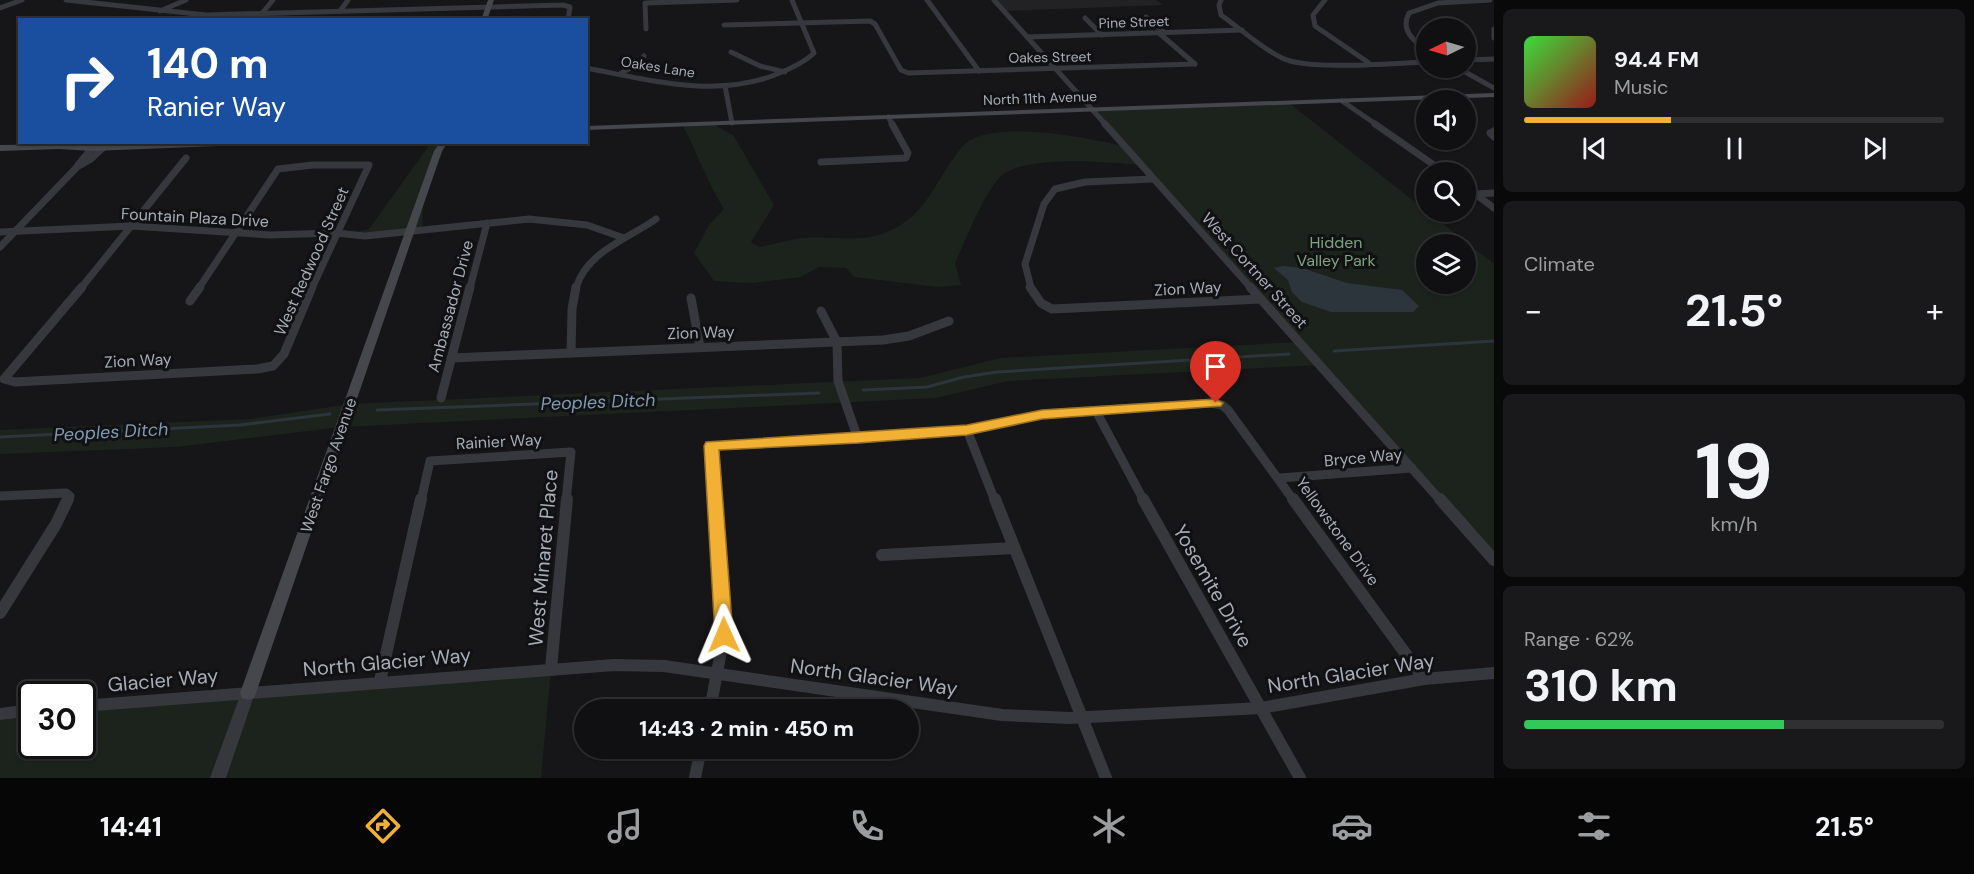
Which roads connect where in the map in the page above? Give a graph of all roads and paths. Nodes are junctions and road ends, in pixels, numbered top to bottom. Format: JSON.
{"nodes":[{"id":1,"x":22,"y":0,"type":"edge"},
{"id":2,"x":66,"y":0,"type":"edge"},
{"id":3,"x":107,"y":0,"type":"edge"},
{"id":4,"x":186,"y":0,"type":"edge"},
{"id":5,"x":273,"y":0,"type":"edge"},
{"id":6,"x":348,"y":0,"type":"edge"},
{"id":7,"x":420,"y":0,"type":"edge"},
{"id":8,"x":491,"y":0,"type":"edge"},
{"id":9,"x":737,"y":0,"type":"edge"},
{"id":10,"x":792,"y":0,"type":"edge"},
{"id":11,"x":927,"y":0,"type":"edge"},
{"id":12,"x":994,"y":0,"type":"edge"},
{"id":13,"x":1221,"y":0,"type":"edge"},
{"id":14,"x":1325,"y":0,"type":"edge"},
{"id":15,"x":1491,"y":1,"type":"edge"},
{"id":16,"x":98,"y":4,"type":"junction"},
{"id":17,"x":0,"y":8,"type":"edge"},
{"id":18,"x":489,"y":8,"type":"junction"},
{"id":19,"x":415,"y":10,"type":"junction"},
{"id":20,"x":340,"y":11,"type":"junction"},
{"id":21,"x":158,"y":12,"type":"junction"},
{"id":22,"x":262,"y":14,"type":"junction"},
{"id":23,"x":1146,"y":17,"type":"dead end"},
{"id":24,"x":258,"y":18,"type":"edge"},
{"id":25,"x":485,"y":18,"type":"edge"},
{"id":26,"x":568,"y":18,"type":"edge"},
{"id":27,"x":1085,"y":18,"type":"dead end"},
{"id":28,"x":802,"y":23,"type":"junction"},
{"id":29,"x":724,"y":25,"type":"dead end"},
{"id":30,"x":646,"y":29,"type":"dead end"},
{"id":31,"x":1494,"y":29,"type":"edge"},
{"id":32,"x":1242,"y":30,"type":"junction"},
{"id":33,"x":1162,"y":33,"type":"junction"},
{"id":34,"x":1102,"y":35,"type":"junction"},
{"id":35,"x":1027,"y":37,"type":"junction"},
{"id":36,"x":1494,"y":38,"type":"edge"},
{"id":37,"x":1416,"y":42,"type":"edge"},
{"id":38,"x":731,"y":52,"type":"dead end"},
{"id":39,"x":644,"y":56,"type":"dead end"},
{"id":40,"x":1494,"y":59,"type":"edge"},
{"id":41,"x":1476,"y":60,"type":"edge"},
{"id":42,"x":1416,"y":62,"type":"edge"},
{"id":43,"x":1369,"y":63,"type":"junction"},
{"id":44,"x":588,"y":68,"type":"edge"},
{"id":45,"x":1056,"y":70,"type":"junction"},
{"id":46,"x":979,"y":71,"type":"junction"},
{"id":47,"x":785,"y":72,"type":"junction"},
{"id":48,"x":620,"y":74,"type":"junction"},
{"id":49,"x":1476,"y":78,"type":"edge"},
{"id":50,"x":725,"y":86,"type":"junction"},
{"id":51,"x":1494,"y":88,"type":"edge"},
{"id":52,"x":1494,"y":95,"type":"edge"},
{"id":53,"x":1342,"y":101,"type":"junction"},
{"id":54,"x":1091,"y":109,"type":"junction"},
{"id":55,"x":888,"y":117,"type":"junction"},
{"id":56,"x":732,"y":123,"type":"junction"},
{"id":57,"x":588,"y":128,"type":"edge"},
{"id":58,"x":100,"y":144,"type":"edge"},
{"id":59,"x":437,"y":147,"type":"edge"},
{"id":60,"x":0,"y":148,"type":"edge"},
{"id":61,"x":186,"y":158,"type":"dead end"},
{"id":62,"x":821,"y":162,"type":"dead end"},
{"id":63,"x":1430,"y":162,"type":"edge"},
{"id":64,"x":77,"y":167,"type":"junction"},
{"id":65,"x":1153,"y":179,"type":"junction"},
{"id":66,"x":1494,"y":193,"type":"edge"},
{"id":67,"x":1476,"y":194,"type":"edge"},
{"id":68,"x":1476,"y":195,"type":"edge"},
{"id":69,"x":1494,"y":208,"type":"edge"},
{"id":70,"x":656,"y":219,"type":"dead end"},
{"id":71,"x":487,"y":223,"type":"junction"},
{"id":72,"x":132,"y":226,"type":"junction"},
{"id":73,"x":411,"y":230,"type":"junction"},
{"id":74,"x":0,"y":232,"type":"edge"},
{"id":75,"x":15,"y":232,"type":"junction"},
{"id":76,"x":233,"y":233,"type":"junction"},
{"id":77,"x":336,"y":233,"type":"junction"},
{"id":78,"x":624,"y":238,"type":"junction"},
{"id":79,"x":0,"y":247,"type":"edge"},
{"id":80,"x":691,"y":298,"type":"dead end"},
{"id":81,"x":1261,"y":299,"type":"junction"},
{"id":82,"x":190,"y":301,"type":"dead end"},
{"id":83,"x":821,"y":311,"type":"dead end"},
{"id":84,"x":949,"y":321,"type":"dead end"},
{"id":85,"x":837,"y":342,"type":"junction"},
{"id":86,"x":699,"y":347,"type":"junction"},
{"id":87,"x":571,"y":353,"type":"junction"},
{"id":88,"x":451,"y":358,"type":"junction"},
{"id":89,"x":273,"y":366,"type":"joint"},
{"id":90,"x":441,"y":398,"type":"dead end"},
{"id":91,"x":1096,"y":411,"type":"junction"},
{"id":92,"x":967,"y":430,"type":"junction"},
{"id":93,"x":858,"y":439,"type":"junction"},
{"id":94,"x":571,"y":452,"type":"joint"},
{"id":95,"x":1412,"y":468,"type":"junction"},
{"id":96,"x":1280,"y":478,"type":"junction"},
{"id":97,"x":0,"y":496,"type":"edge"},
{"id":98,"x":1014,"y":548,"type":"junction"},
{"id":99,"x":882,"y":555,"type":"dead end"},
{"id":100,"x":1494,"y":560,"type":"edge"},
{"id":101,"x":0,"y":613,"type":"edge"},
{"id":102,"x":551,"y":668,"type":"junction"},
{"id":103,"x":1494,"y":673,"type":"edge"},
{"id":104,"x":717,"y":675,"type":"junction"},
{"id":105,"x":1424,"y":679,"type":"junction"},
{"id":106,"x":381,"y":681,"type":"junction"},
{"id":107,"x":248,"y":693,"type":"junction"},
{"id":108,"x":712,"y":699,"type":"edge"},
{"id":109,"x":96,"y":705,"type":"edge"},
{"id":110,"x":1261,"y":708,"type":"junction"},
{"id":111,"x":18,"y":712,"type":"edge"},
{"id":112,"x":0,"y":714,"type":"edge"},
{"id":113,"x":1082,"y":718,"type":"junction"},
{"id":114,"x":698,"y":759,"type":"edge"},
{"id":115,"x":218,"y":778,"type":"edge"},
{"id":116,"x":694,"y":778,"type":"edge"},
{"id":117,"x":1106,"y":778,"type":"edge"},
{"id":118,"x":1300,"y":778,"type":"edge"}],
"edges":[{"from":1,"to":17,"type":"street"},
{"from":2,"to":16,"type":"street"},
{"from":3,"to":16,"type":"street"},
{"from":4,"to":21,"type":"street"},
{"from":5,"to":22,"type":"street"},
{"from":6,"to":20,"type":"street"},
{"from":7,"to":19,"type":"street"},
{"from":8,"to":18,"type":"main road"},
{"from":9,"to":30,"type":"street"},
{"from":10,"to":28,"type":"street"},
{"from":11,"to":46,"type":"street"},
{"from":12,"to":35,"type":"street","name":"West Cortner Street"},
{"from":13,"to":32,"type":"street"},
{"from":14,"to":43,"type":"street"},
{"from":15,"to":37,"type":"street"},
{"from":16,"to":21,"type":"street"},
{"from":18,"to":19,"type":"street"},
{"from":18,"to":25,"type":"main road"},
{"from":18,"to":26,"type":"street"},
{"from":19,"to":20,"type":"street"},
{"from":20,"to":22,"type":"street"},
{"from":21,"to":22,"type":"street"},
{"from":22,"to":24,"type":"street"},
{"from":23,"to":33,"type":"street"},
{"from":27,"to":34,"type":"street"},
{"from":28,"to":29,"type":"street"},
{"from":28,"to":46,"type":"street","name":"Oakes Street"},
{"from":28,"to":47,"type":"street","name":"Oakes Lane"},
{"from":31,"to":36,"type":"street"},
{"from":32,"to":33,"type":"street","name":"Pine Street"},
{"from":32,"to":43,"type":"street"},
{"from":33,"to":34,"type":"street","name":"Pine Street"},
{"from":33,"to":45,"type":"street","name":"Oakes Street"},
{"from":34,"to":35,"type":"street","name":"Pine Street"},
{"from":35,"to":45,"type":"street","name":"West Cortner Street"},
{"from":38,"to":47,"type":"street"},
{"from":39,"to":48,"type":"street"},
{"from":40,"to":41,"type":"street"},
{"from":42,"to":43,"type":"street"},
{"from":44,"to":48,"type":"street","name":"Oakes Lane"},
{"from":45,"to":46,"type":"street","name":"Oakes Street"},
{"from":45,"to":54,"type":"street","name":"West Cortner Street"},
{"from":47,"to":50,"type":"street","name":"Oakes Lane"},
{"from":48,"to":50,"type":"street","name":"Oakes Lane"},
{"from":49,"to":51,"type":"street"},
{"from":50,"to":56,"type":"street"},
{"from":52,"to":53,"type":"main road","name":"North 11th Avenue"},
{"from":53,"to":54,"type":"main road","name":"North 11th Avenue"},
{"from":53,"to":63,"type":"street"},
{"from":54,"to":55,"type":"main road","name":"North 11th Avenue"},
{"from":54,"to":65,"type":"street","name":"West Cortner Street"},
{"from":55,"to":56,"type":"main road","name":"North 11th Avenue"},
{"from":55,"to":62,"type":"street"},
{"from":56,"to":57,"type":"main road","name":"North 11th Avenue"},
{"from":58,"to":60,"type":"main road"},
{"from":58,"to":64,"type":"street"},
{"from":58,"to":64,"type":"street"},
{"from":59,"to":73,"type":"main road","name":"West Fargo Avenue"},
{"from":61,"to":72,"type":"street"},
{"from":64,"to":75,"type":"street"},
{"from":65,"to":81,"type":"street","name":"West Cortner Street"},
{"from":65,"to":81,"type":"street","name":"Zion Way"},
{"from":66,"to":67,"type":"street"},
{"from":68,"to":69,"type":"street"},
{"from":70,"to":78,"type":"street"},
{"from":71,"to":73,"type":"street","name":"Fountain Plaza Drive"},
{"from":71,"to":78,"type":"street","name":"Fountain Plaza Drive"},
{"from":71,"to":88,"type":"street","name":"Ambassador Drive"},
{"from":72,"to":75,"type":"street","name":"Fountain Plaza Drive"},
{"from":72,"to":76,"type":"street","name":"Fountain Plaza Drive"},
{"from":72,"to":89,"type":"street","name":"Zion Way"},
{"from":73,"to":77,"type":"street","name":"Fountain Plaza Drive"},
{"from":73,"to":107,"type":"main road","name":"West Fargo Avenue"},
{"from":74,"to":75,"type":"street","name":"Fountain Plaza Drive"},
{"from":75,"to":79,"type":"street"},
{"from":76,"to":77,"type":"street","name":"Fountain Plaza Drive"},
{"from":76,"to":77,"type":"street","name":"West Redwood Street"},
{"from":76,"to":82,"type":"street"},
{"from":77,"to":89,"type":"street","name":"West Redwood Street"},
{"from":78,"to":87,"type":"street"},
{"from":80,"to":86,"type":"street"},
{"from":81,"to":95,"type":"street","name":"West Cortner Street"},
{"from":83,"to":85,"type":"street"},
{"from":84,"to":85,"type":"street","name":"Zion Way"},
{"from":85,"to":86,"type":"street","name":"Zion Way"},
{"from":85,"to":93,"type":"street"},
{"from":86,"to":87,"type":"street","name":"Zion Way"},
{"from":87,"to":88,"type":"street","name":"Zion Way"},
{"from":88,"to":90,"type":"street","name":"Ambassador Drive"},
{"from":91,"to":92,"type":"street"},
{"from":91,"to":96,"type":"street","name":"Yellowstone Drive"},
{"from":91,"to":110,"type":"street","name":"Yosemite Drive"},
{"from":92,"to":93,"type":"street"},
{"from":92,"to":98,"type":"street"},
{"from":93,"to":104,"type":"street"},
{"from":94,"to":102,"type":"street","name":"West Minaret Place"},
{"from":94,"to":106,"type":"street","name":"Rainier Way"},
{"from":95,"to":96,"type":"street","name":"Bryce Way"},
{"from":95,"to":100,"type":"street","name":"West Cortner Street"},
{"from":96,"to":105,"type":"street","name":"Yellowstone Drive"},
{"from":97,"to":101,"type":"street"},
{"from":98,"to":99,"type":"street"},
{"from":98,"to":113,"type":"street"},
{"from":102,"to":104,"type":"street","name":"North Glacier Way"},
{"from":102,"to":106,"type":"street","name":"North Glacier Way"},
{"from":103,"to":105,"type":"street","name":"North Glacier Way"},
{"from":104,"to":108,"type":"street"},
{"from":104,"to":113,"type":"street","name":"North Glacier Way"},
{"from":105,"to":110,"type":"street","name":"North Glacier Way"},
{"from":106,"to":107,"type":"street","name":"North Glacier Way"},
{"from":107,"to":109,"type":"street","name":"Glacier Way"},
{"from":107,"to":115,"type":"street","name":"West Fargo Avenue"},
{"from":110,"to":113,"type":"street","name":"North Glacier Way"},
{"from":110,"to":118,"type":"street","name":"Yosemite Drive"},
{"from":111,"to":112,"type":"street"},
{"from":113,"to":117,"type":"street"},
{"from":114,"to":116,"type":"street"}]}
